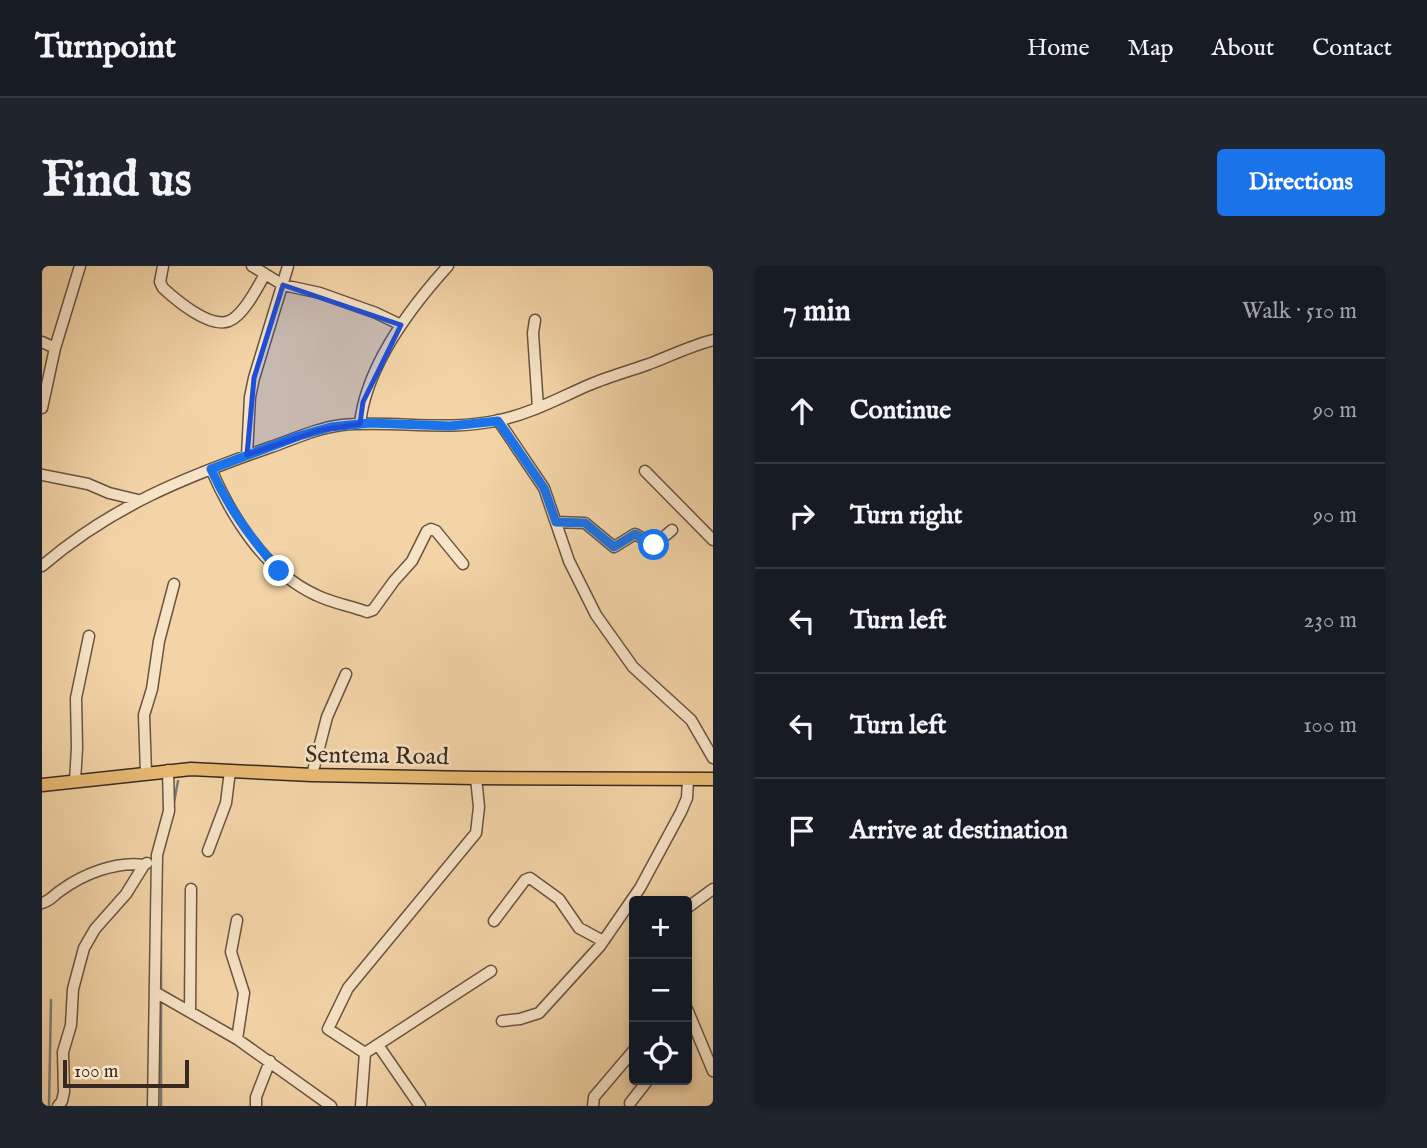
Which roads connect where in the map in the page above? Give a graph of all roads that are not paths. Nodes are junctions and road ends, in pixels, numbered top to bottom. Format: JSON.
{"nodes":[{"id":1,"x":80,"y":266,"type":"edge"},
{"id":2,"x":163,"y":266,"type":"edge"},
{"id":3,"x":252,"y":266,"type":"edge"},
{"id":4,"x":288,"y":266,"type":"edge"},
{"id":5,"x":448,"y":266,"type":"edge"},
{"id":6,"x":265,"y":274,"type":"junction"},
{"id":7,"x":283,"y":285,"type":"junction"},
{"id":8,"x":535,"y":320,"type":"dead end"},
{"id":9,"x":401,"y":325,"type":"junction"},
{"id":10,"x":713,"y":340,"type":"edge"},
{"id":11,"x":42,"y":342,"type":"edge"},
{"id":12,"x":55,"y":348,"type":"junction"},
{"id":13,"x":42,"y":408,"type":"edge"},
{"id":14,"x":538,"y":408,"type":"junction"},
{"id":15,"x":498,"y":421,"type":"junction"},
{"id":16,"x":359,"y":424,"type":"junction"},
{"id":17,"x":247,"y":455,"type":"junction"},
{"id":18,"x":211,"y":469,"type":"junction"},
{"id":19,"x":645,"y":471,"type":"dead end"},
{"id":20,"x":42,"y":475,"type":"edge"},
{"id":21,"x":109,"y":493,"type":"junction"},
{"id":22,"x":138,"y":500,"type":"junction"},
{"id":23,"x":110,"y":516,"type":"junction"},
{"id":24,"x":556,"y":522,"type":"junction"},
{"id":25,"x":672,"y":530,"type":"dead end"},
{"id":26,"x":713,"y":540,"type":"edge"},
{"id":27,"x":463,"y":564,"type":"dead end"},
{"id":28,"x":42,"y":566,"type":"edge"},
{"id":29,"x":174,"y":584,"type":"dead end"},
{"id":30,"x":89,"y":636,"type":"dead end"},
{"id":31,"x":346,"y":674,"type":"dead end"},
{"id":32,"x":713,"y":758,"type":"edge"},
{"id":33,"x":168,"y":770,"type":"junction"},
{"id":34,"x":230,"y":771,"type":"junction"},
{"id":35,"x":146,"y":773,"type":"junction"},
{"id":36,"x":312,"y":775,"type":"junction"},
{"id":37,"x":476,"y":778,"type":"junction"},
{"id":38,"x":713,"y":779,"type":"edge"},
{"id":39,"x":688,"y":780,"type":"junction"},
{"id":40,"x":75,"y":781,"type":"junction"},
{"id":41,"x":42,"y":785,"type":"edge"},
{"id":42,"x":208,"y":850,"type":"dead end"},
{"id":43,"x":157,"y":855,"type":"junction"},
{"id":44,"x":144,"y":865,"type":"junction"},
{"id":45,"x":191,"y":889,"type":"dead end"},
{"id":46,"x":713,"y":889,"type":"edge"},
{"id":47,"x":42,"y":903,"type":"edge"},
{"id":48,"x":692,"y":904,"type":"edge"},
{"id":49,"x":237,"y":920,"type":"dead end"},
{"id":50,"x":494,"y":921,"type":"dead end"},
{"id":51,"x":603,"y":941,"type":"junction"},
{"id":52,"x":491,"y":971,"type":"dead end"},
{"id":53,"x":161,"y":995,"type":"junction"},
{"id":54,"x":190,"y":1012,"type":"junction"},
{"id":55,"x":502,"y":1021,"type":"dead end"},
{"id":56,"x":692,"y":1034,"type":"edge"},
{"id":57,"x":237,"y":1039,"type":"junction"},
{"id":58,"x":378,"y":1045,"type":"junction"},
{"id":59,"x":365,"y":1053,"type":"junction"},
{"id":60,"x":629,"y":1056,"type":"edge"},
{"id":61,"x":270,"y":1062,"type":"junction"},
{"id":62,"x":713,"y":1071,"type":"edge"},
{"id":63,"x":644,"y":1085,"type":"edge"},
{"id":64,"x":630,"y":1103,"type":"dead end"},
{"id":65,"x":58,"y":1106,"type":"edge"},
{"id":66,"x":153,"y":1106,"type":"edge"},
{"id":67,"x":256,"y":1106,"type":"edge"},
{"id":68,"x":331,"y":1106,"type":"edge"},
{"id":69,"x":361,"y":1106,"type":"edge"},
{"id":70,"x":420,"y":1106,"type":"edge"},
{"id":71,"x":593,"y":1106,"type":"edge"}],
"edges":[{"from":1,"to":12,"type":"street"},
{"from":2,"to":6,"type":"street"},
{"from":3,"to":6,"type":"street"},
{"from":4,"to":7,"type":"street"},
{"from":5,"to":9,"type":"street"},
{"from":6,"to":7,"type":"street"},
{"from":7,"to":9,"type":"street"},
{"from":7,"to":17,"type":"street"},
{"from":8,"to":14,"type":"street"},
{"from":9,"to":16,"type":"street"},
{"from":10,"to":14,"type":"street"},
{"from":11,"to":12,"type":"street"},
{"from":12,"to":13,"type":"street"},
{"from":14,"to":15,"type":"street"},
{"from":15,"to":16,"type":"street"},
{"from":15,"to":24,"type":"street"},
{"from":16,"to":17,"type":"street"},
{"from":17,"to":18,"type":"street"},
{"from":18,"to":22,"type":"street"},
{"from":18,"to":27,"type":"street"},
{"from":19,"to":26,"type":"street"},
{"from":20,"to":21,"type":"street"},
{"from":21,"to":22,"type":"street"},
{"from":21,"to":23,"type":"street"},
{"from":22,"to":23,"type":"street"},
{"from":23,"to":28,"type":"street"},
{"from":24,"to":25,"type":"street"},
{"from":24,"to":32,"type":"street"},
{"from":29,"to":35,"type":"street"},
{"from":30,"to":40,"type":"street"},
{"from":31,"to":36,"type":"street"},
{"from":33,"to":34,"type":"main road","name":"Sentema Road"},
{"from":33,"to":35,"type":"main road","name":"Sentema Road"},
{"from":33,"to":43,"type":"street"},
{"from":34,"to":36,"type":"main road","name":"Sentema Road"},
{"from":34,"to":42,"type":"street"},
{"from":35,"to":40,"type":"main road","name":"Sentema Road"},
{"from":36,"to":37,"type":"main road","name":"Sentema Road"},
{"from":37,"to":39,"type":"main road","name":"Sentema Road"},
{"from":37,"to":59,"type":"street"},
{"from":38,"to":39,"type":"main road","name":"Sentema Road"},
{"from":39,"to":51,"type":"street"},
{"from":40,"to":41,"type":"main road","name":"Sentema Road"},
{"from":43,"to":44,"type":"street"},
{"from":43,"to":53,"type":"street"},
{"from":44,"to":47,"type":"street"},
{"from":44,"to":65,"type":"street"},
{"from":45,"to":54,"type":"street"},
{"from":46,"to":48,"type":"street"},
{"from":49,"to":57,"type":"street"},
{"from":50,"to":51,"type":"street"},
{"from":51,"to":55,"type":"street"},
{"from":52,"to":58,"type":"street"},
{"from":53,"to":54,"type":"street"},
{"from":53,"to":66,"type":"street"},
{"from":54,"to":57,"type":"street"},
{"from":56,"to":62,"type":"street"},
{"from":57,"to":61,"type":"street"},
{"from":58,"to":59,"type":"street"},
{"from":58,"to":70,"type":"street"},
{"from":59,"to":69,"type":"street"},
{"from":60,"to":71,"type":"street"},
{"from":61,"to":67,"type":"street"},
{"from":61,"to":68,"type":"street"},
{"from":63,"to":64,"type":"street"}]}
